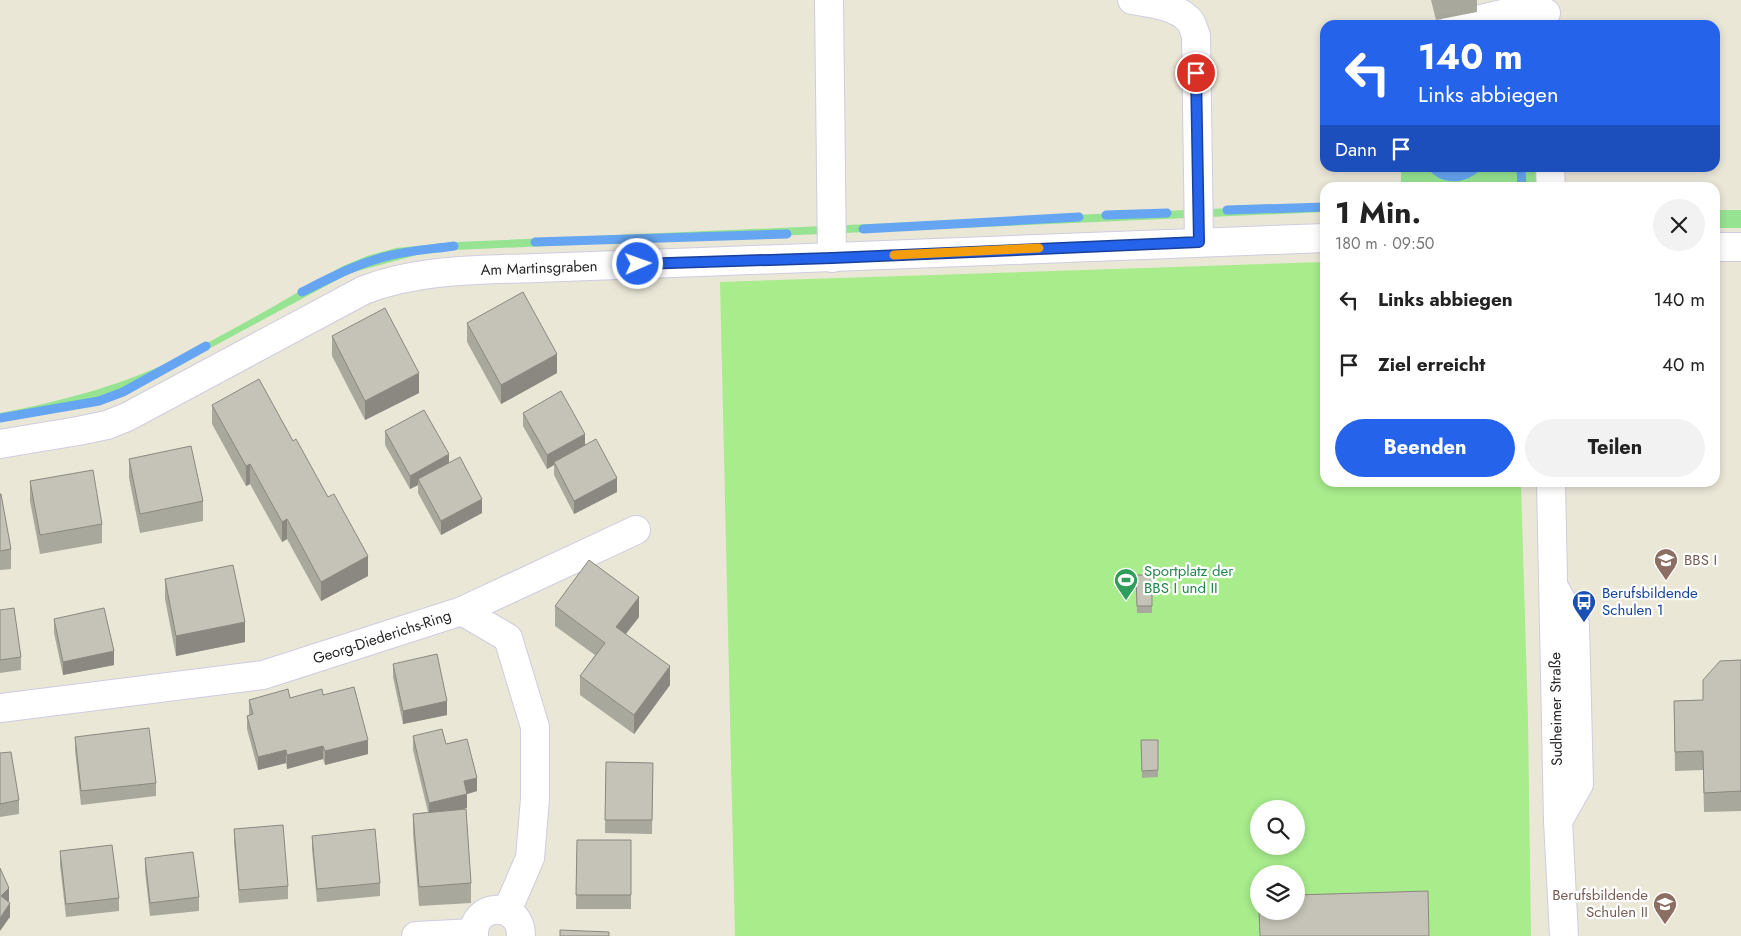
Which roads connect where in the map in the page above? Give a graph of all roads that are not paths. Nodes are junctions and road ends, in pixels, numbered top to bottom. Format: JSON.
{"nodes":[{"id":1,"x":829,"y":0,"type":"edge"},
{"id":2,"x":1132,"y":0,"type":"edge"},
{"id":3,"x":1546,"y":13,"type":"edge"},
{"id":4,"x":1476,"y":20,"type":"edge"},
{"id":5,"x":1320,"y":238,"type":"edge"},
{"id":6,"x":1199,"y":242,"type":"junction"},
{"id":7,"x":1720,"y":247,"type":"edge"},
{"id":8,"x":1741,"y":247,"type":"edge"},
{"id":9,"x":832,"y":258,"type":"junction"},
{"id":10,"x":0,"y":444,"type":"edge"},
{"id":11,"x":1551,"y":487,"type":"edge"},
{"id":12,"x":636,"y":530,"type":"dead end"},
{"id":13,"x":462,"y":611,"type":"junction"},
{"id":14,"x":0,"y":708,"type":"edge"},
{"id":15,"x":507,"y":912,"type":"junction"},
{"id":16,"x":474,"y":934,"type":"edge"},
{"id":17,"x":416,"y":936,"type":"edge"},
{"id":18,"x":521,"y":936,"type":"edge"},
{"id":19,"x":1564,"y":936,"type":"edge"}],
"edges":[{"from":1,"to":9,"type":"street"},
{"from":2,"to":6,"type":"street"},
{"from":3,"to":4,"type":"street"},
{"from":5,"to":6,"type":"street","name":"Am Martinsgraben"},
{"from":6,"to":9,"type":"street","name":"Am Martinsgraben"},
{"from":7,"to":8,"type":"street"},
{"from":9,"to":10,"type":"street","name":"Am Martinsgraben"},
{"from":11,"to":19,"type":"street","name":"Sudheimer Straße"},
{"from":12,"to":13,"type":"street"},
{"from":13,"to":14,"type":"street","name":"Georg-Diederichs-Ring"},
{"from":13,"to":15,"type":"street","name":"Georg-Diederichs-Ring"},
{"from":15,"to":16,"type":"street"},
{"from":15,"to":18,"type":"street"},
{"from":16,"to":17,"type":"street"}]}
